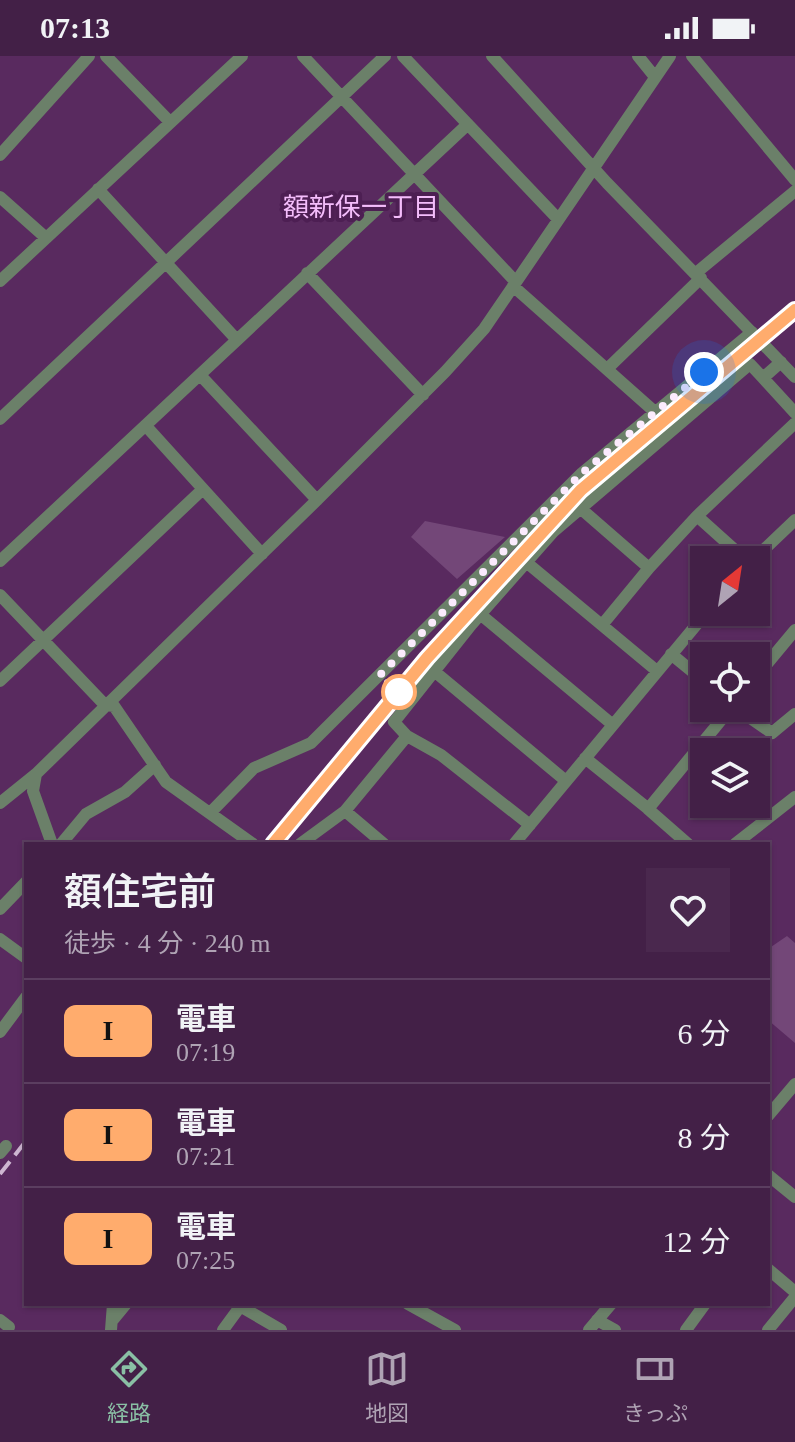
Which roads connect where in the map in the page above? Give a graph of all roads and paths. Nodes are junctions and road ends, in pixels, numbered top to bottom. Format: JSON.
{"nodes":[{"id":1,"x":89,"y":56,"type":"edge"},
{"id":2,"x":106,"y":56,"type":"edge"},
{"id":3,"x":303,"y":56,"type":"edge"},
{"id":4,"x":385,"y":56,"type":"edge"},
{"id":5,"x":403,"y":56,"type":"edge"},
{"id":6,"x":492,"y":56,"type":"edge"},
{"id":7,"x":638,"y":56,"type":"edge"},
{"id":8,"x":670,"y":56,"type":"edge"},
{"id":9,"x":692,"y":56,"type":"edge"},
{"id":10,"x":236,"y":58,"type":"edge"},
{"id":11,"x":655,"y":77,"type":"junction"},
{"id":12,"x":341,"y":97,"type":"junction"},
{"id":13,"x":170,"y":122,"type":"junction"},
{"id":14,"x":468,"y":124,"type":"junction"},
{"id":15,"x":0,"y":155,"type":"edge"},
{"id":16,"x":593,"y":168,"type":"junction"},
{"id":17,"x":415,"y":175,"type":"junction"},
{"id":18,"x":795,"y":180,"type":"edge"},
{"id":19,"x":98,"y":189,"type":"junction"},
{"id":20,"x":795,"y":191,"type":"edge"},
{"id":21,"x":0,"y":197,"type":"edge"},
{"id":22,"x":558,"y":219,"type":"junction"},
{"id":23,"x":45,"y":237,"type":"junction"},
{"id":24,"x":164,"y":264,"type":"junction"},
{"id":25,"x":307,"y":273,"type":"junction"},
{"id":26,"x":698,"y":276,"type":"junction"},
{"id":27,"x":0,"y":281,"type":"edge"},
{"id":28,"x":514,"y":284,"type":"junction"},
{"id":29,"x":752,"y":332,"type":"junction"},
{"id":30,"x":237,"y":340,"type":"junction"},
{"id":31,"x":781,"y":362,"type":"junction"},
{"id":32,"x":608,"y":368,"type":"junction"},
{"id":33,"x":201,"y":376,"type":"junction"},
{"id":34,"x":795,"y":377,"type":"edge"},
{"id":35,"x":763,"y":378,"type":"junction"},
{"id":36,"x":423,"y":395,"type":"junction"},
{"id":37,"x":655,"y":412,"type":"junction"},
{"id":38,"x":795,"y":413,"type":"edge"},
{"id":39,"x":0,"y":419,"type":"edge"},
{"id":40,"x":795,"y":423,"type":"edge"},
{"id":41,"x":146,"y":426,"type":"junction"},
{"id":42,"x":203,"y":489,"type":"junction"},
{"id":43,"x":317,"y":500,"type":"junction"},
{"id":44,"x":580,"y":508,"type":"junction"},
{"id":45,"x":697,"y":516,"type":"junction"},
{"id":46,"x":795,"y":520,"type":"edge"},
{"id":47,"x":730,"y":546,"type":"edge"},
{"id":48,"x":768,"y":546,"type":"edge"},
{"id":49,"x":262,"y":554,"type":"junction"},
{"id":50,"x":0,"y":561,"type":"edge"},
{"id":51,"x":526,"y":562,"type":"junction"},
{"id":52,"x":649,"y":568,"type":"junction"},
{"id":53,"x":0,"y":595,"type":"edge"},
{"id":54,"x":480,"y":614,"type":"junction"},
{"id":55,"x":602,"y":625,"type":"junction"},
{"id":56,"x":695,"y":626,"type":"edge"},
{"id":57,"x":795,"y":630,"type":"edge"},
{"id":58,"x":42,"y":640,"type":"junction"},
{"id":59,"x":671,"y":654,"type":"junction"},
{"id":60,"x":770,"y":660,"type":"edge"},
{"id":61,"x":690,"y":670,"type":"edge"},
{"id":62,"x":434,"y":671,"type":"junction"},
{"id":63,"x":657,"y":671,"type":"junction"},
{"id":64,"x":0,"y":681,"type":"edge"},
{"id":65,"x":105,"y":705,"type":"junction"},
{"id":66,"x":795,"y":714,"type":"edge"},
{"id":67,"x":722,"y":722,"type":"edge"},
{"id":68,"x":755,"y":722,"type":"edge"},
{"id":69,"x":613,"y":725,"type":"junction"},
{"id":70,"x":407,"y":736,"type":"junction"},
{"id":71,"x":708,"y":738,"type":"edge"},
{"id":72,"x":585,"y":758,"type":"junction"},
{"id":73,"x":690,"y":758,"type":"edge"},
{"id":74,"x":155,"y":765,"type":"junction"},
{"id":75,"x":36,"y":774,"type":"junction"},
{"id":76,"x":566,"y":781,"type":"junction"},
{"id":77,"x":795,"y":797,"type":"edge"},
{"id":78,"x":0,"y":803,"type":"edge"},
{"id":79,"x":345,"y":811,"type":"junction"},
{"id":80,"x":651,"y":811,"type":"junction"},
{"id":81,"x":210,"y":813,"type":"junction"},
{"id":82,"x":764,"y":818,"type":"edge"},
{"id":83,"x":766,"y":820,"type":"junction"},
{"id":84,"x":530,"y":825,"type":"junction"},
{"id":85,"x":51,"y":842,"type":"edge"},
{"id":86,"x":63,"y":842,"type":"edge"},
{"id":87,"x":250,"y":842,"type":"edge"},
{"id":88,"x":302,"y":842,"type":"edge"},
{"id":89,"x":382,"y":842,"type":"edge"},
{"id":90,"x":516,"y":842,"type":"edge"},
{"id":91,"x":686,"y":842,"type":"edge"},
{"id":92,"x":738,"y":842,"type":"edge"},
{"id":93,"x":24,"y":884,"type":"edge"},
{"id":94,"x":0,"y":909,"type":"edge"},
{"id":95,"x":0,"y":939,"type":"edge"},
{"id":96,"x":24,"y":957,"type":"edge"},
{"id":97,"x":24,"y":1000,"type":"edge"},
{"id":98,"x":0,"y":1032,"type":"edge"},
{"id":99,"x":795,"y":1084,"type":"edge"},
{"id":100,"x":784,"y":1097,"type":"junction"},
{"id":101,"x":795,"y":1107,"type":"edge"},
{"id":102,"x":770,"y":1114,"type":"edge"},
{"id":103,"x":770,"y":1177,"type":"edge"},
{"id":104,"x":795,"y":1197,"type":"edge"},
{"id":105,"x":770,"y":1271,"type":"edge"},
{"id":106,"x":795,"y":1294,"type":"edge"},
{"id":107,"x":125,"y":1306,"type":"edge"},
{"id":108,"x":240,"y":1306,"type":"edge"},
{"id":109,"x":243,"y":1306,"type":"edge"},
{"id":110,"x":412,"y":1306,"type":"edge"},
{"id":111,"x":609,"y":1306,"type":"edge"},
{"id":112,"x":704,"y":1306,"type":"edge"},
{"id":113,"x":111,"y":1325,"type":"edge"},
{"id":114,"x":593,"y":1325,"type":"edge"},
{"id":115,"x":223,"y":1330,"type":"edge"},
{"id":116,"x":281,"y":1330,"type":"edge"},
{"id":117,"x":455,"y":1330,"type":"edge"},
{"id":118,"x":615,"y":1330,"type":"edge"},
{"id":119,"x":686,"y":1330,"type":"edge"},
{"id":120,"x":768,"y":1330,"type":"edge"}],
"edges":[{"from":1,"to":15,"type":"street"},
{"from":2,"to":13,"type":"street"},
{"from":3,"to":12,"type":"street"},
{"from":4,"to":12,"type":"street"},
{"from":5,"to":14,"type":"street"},
{"from":6,"to":16,"type":"street"},
{"from":7,"to":11,"type":"street"},
{"from":8,"to":11,"type":"street"},
{"from":9,"to":18,"type":"street"},
{"from":10,"to":13,"type":"street"},
{"from":11,"to":16,"type":"street"},
{"from":12,"to":17,"type":"street"},
{"from":12,"to":24,"type":"street"},
{"from":13,"to":19,"type":"street"},
{"from":14,"to":17,"type":"street"},
{"from":14,"to":22,"type":"street"},
{"from":16,"to":22,"type":"street"},
{"from":16,"to":26,"type":"street"},
{"from":17,"to":25,"type":"street"},
{"from":17,"to":28,"type":"street"},
{"from":19,"to":23,"type":"street"},
{"from":19,"to":24,"type":"street"},
{"from":20,"to":26,"type":"street"},
{"from":21,"to":23,"type":"street"},
{"from":22,"to":28,"type":"street"},
{"from":23,"to":27,"type":"street"},
{"from":24,"to":30,"type":"street"},
{"from":24,"to":39,"type":"street"},
{"from":25,"to":30,"type":"street"},
{"from":25,"to":36,"type":"street"},
{"from":26,"to":29,"type":"street"},
{"from":26,"to":32,"type":"street"},
{"from":28,"to":32,"type":"street"},
{"from":28,"to":36,"type":"street"},
{"from":29,"to":31,"type":"street"},
{"from":29,"to":37,"type":"street"},
{"from":30,"to":33,"type":"street"},
{"from":31,"to":34,"type":"street"},
{"from":31,"to":35,"type":"street"},
{"from":32,"to":37,"type":"street"},
{"from":33,"to":41,"type":"street"},
{"from":33,"to":43,"type":"street"},
{"from":35,"to":38,"type":"street"},
{"from":35,"to":44,"type":"street"},
{"from":36,"to":43,"type":"street"},
{"from":37,"to":81,"type":"street"},
{"from":40,"to":45,"type":"street"},
{"from":41,"to":42,"type":"street"},
{"from":41,"to":50,"type":"street"},
{"from":42,"to":49,"type":"street"},
{"from":42,"to":58,"type":"street"},
{"from":43,"to":49,"type":"street"},
{"from":44,"to":51,"type":"street"},
{"from":44,"to":52,"type":"street"},
{"from":45,"to":47,"type":"street"},
{"from":45,"to":52,"type":"street"},
{"from":46,"to":48,"type":"street"},
{"from":49,"to":65,"type":"street"},
{"from":51,"to":54,"type":"street"},
{"from":51,"to":55,"type":"street"},
{"from":52,"to":55,"type":"street"},
{"from":53,"to":58,"type":"street"},
{"from":54,"to":62,"type":"street"},
{"from":54,"to":69,"type":"street"},
{"from":55,"to":63,"type":"street"},
{"from":56,"to":59,"type":"street"},
{"from":57,"to":60,"type":"street"},
{"from":58,"to":64,"type":"street"},
{"from":58,"to":65,"type":"street"},
{"from":59,"to":61,"type":"street"},
{"from":59,"to":63,"type":"street"},
{"from":62,"to":70,"type":"street"},
{"from":62,"to":76,"type":"street"},
{"from":63,"to":69,"type":"street"},
{"from":65,"to":74,"type":"street"},
{"from":65,"to":75,"type":"street"},
{"from":66,"to":68,"type":"street"},
{"from":67,"to":71,"type":"street"},
{"from":69,"to":72,"type":"street"},
{"from":70,"to":79,"type":"street"},
{"from":70,"to":84,"type":"street"},
{"from":72,"to":76,"type":"street"},
{"from":72,"to":80,"type":"street"},
{"from":73,"to":80,"type":"street"},
{"from":74,"to":81,"type":"street"},
{"from":74,"to":86,"type":"street"},
{"from":75,"to":78,"type":"street"},
{"from":75,"to":85,"type":"street"},
{"from":76,"to":84,"type":"street"},
{"from":77,"to":83,"type":"street"},
{"from":79,"to":88,"type":"street"},
{"from":79,"to":89,"type":"street"},
{"from":80,"to":91,"type":"street"},
{"from":81,"to":87,"type":"street"},
{"from":82,"to":83,"type":"street"},
{"from":83,"to":92,"type":"street"},
{"from":84,"to":90,"type":"street"},
{"from":93,"to":94,"type":"street"},
{"from":95,"to":96,"type":"street"},
{"from":97,"to":98,"type":"street"},
{"from":99,"to":100,"type":"street"},
{"from":100,"to":101,"type":"street"},
{"from":100,"to":102,"type":"street"},
{"from":103,"to":104,"type":"street"},
{"from":105,"to":106,"type":"street"},
{"from":106,"to":120,"type":"street"},
{"from":107,"to":113,"type":"street"},
{"from":108,"to":115,"type":"street"},
{"from":109,"to":116,"type":"street"},
{"from":110,"to":117,"type":"street"},
{"from":111,"to":114,"type":"street"},
{"from":112,"to":119,"type":"street"},
{"from":114,"to":118,"type":"street"}]}
